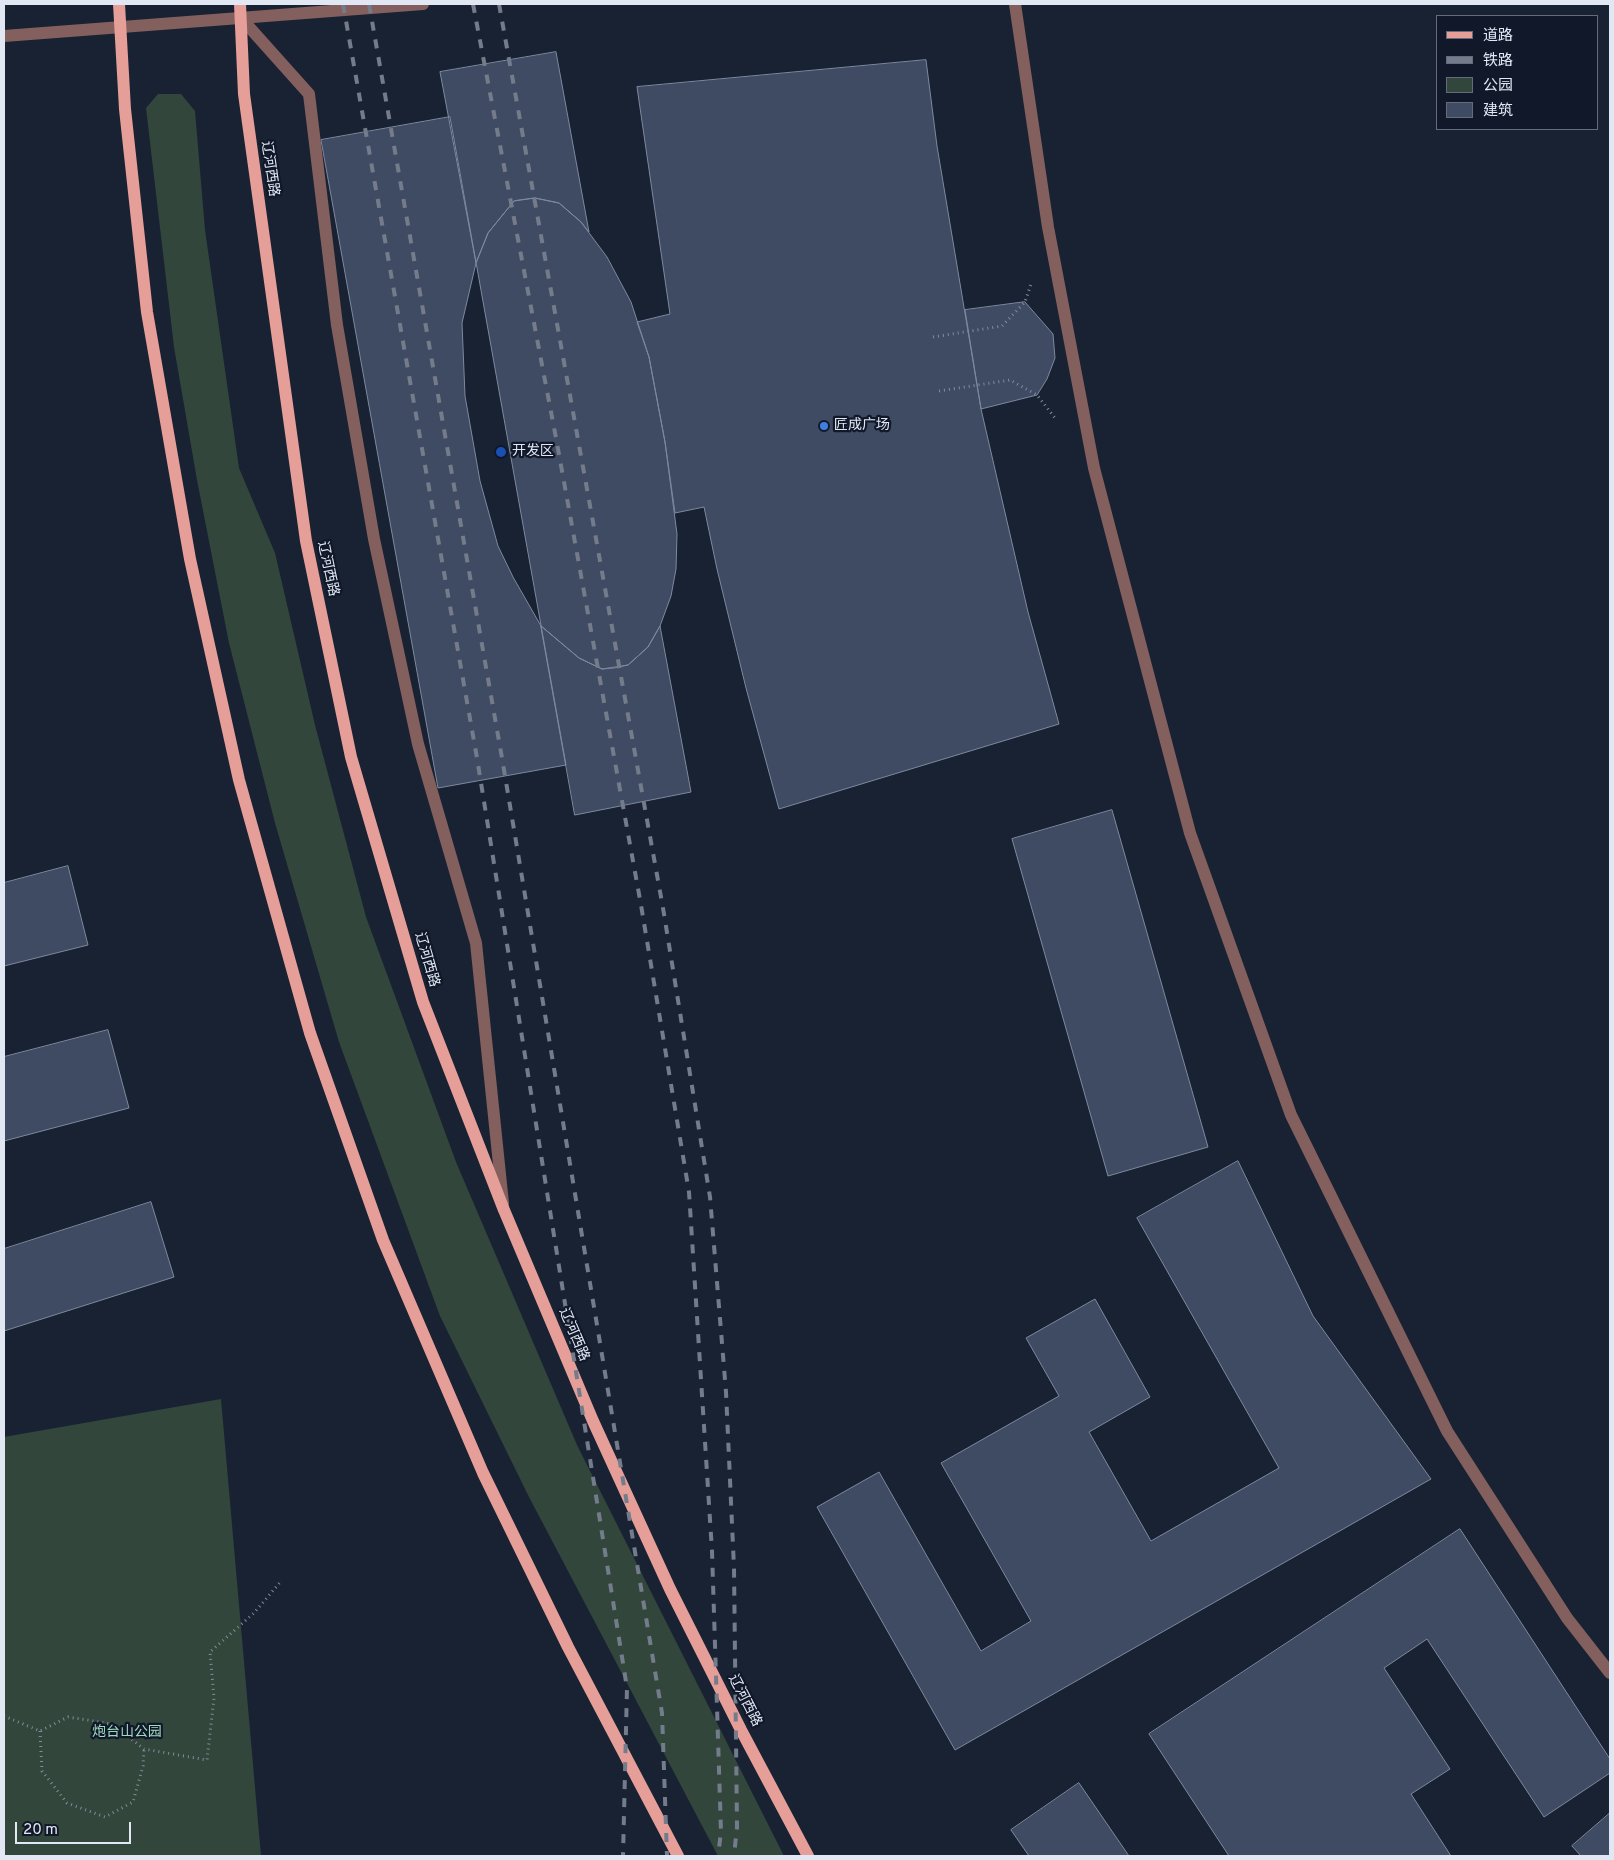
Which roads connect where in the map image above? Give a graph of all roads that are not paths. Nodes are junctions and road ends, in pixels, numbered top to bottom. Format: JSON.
{"nodes":[{"id":1,"x":119,"y":4,"type":"edge"},
{"id":2,"x":240,"y":4,"type":"edge"},
{"id":3,"x":423,"y":4,"type":"edge"},
{"id":4,"x":1015,"y":4,"type":"edge"},
{"id":5,"x":241,"y":18,"type":"junction"},
{"id":6,"x":120,"y":28,"type":"junction"},
{"id":7,"x":4,"y":36,"type":"edge"},
{"id":8,"x":504,"y":1210,"type":"junction"},
{"id":9,"x":1610,"y":1673,"type":"edge"},
{"id":10,"x":678,"y":1856,"type":"edge"},
{"id":11,"x":808,"y":1856,"type":"edge"}],
"edges":[{"from":1,"to":6,"type":"main road"},
{"from":2,"to":5,"type":"main road","name":"辽河西路"},
{"from":3,"to":5,"type":"street"},
{"from":4,"to":9,"type":"street"},
{"from":5,"to":6,"type":"street"},
{"from":5,"to":8,"type":"main road","name":"辽河西路"},
{"from":5,"to":8,"type":"street"},
{"from":6,"to":7,"type":"street"},
{"from":6,"to":10,"type":"main road"},
{"from":8,"to":11,"type":"main road","name":"辽河西路"}]}
